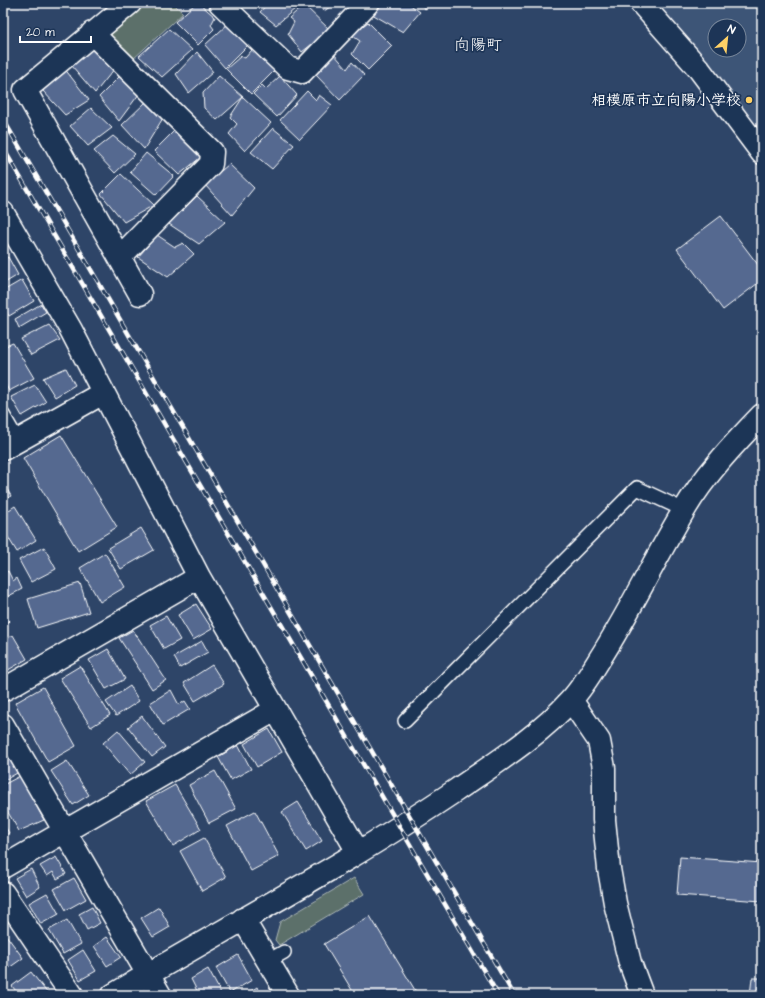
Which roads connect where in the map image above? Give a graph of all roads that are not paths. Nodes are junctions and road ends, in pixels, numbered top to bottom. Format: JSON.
{"nodes":[{"id":1,"x":130,"y":3,"type":"edge"},
{"id":2,"x":220,"y":3,"type":"edge"},
{"id":3,"x":368,"y":3,"type":"edge"},
{"id":4,"x":640,"y":3,"type":"edge"},
{"id":5,"x":92,"y":33,"type":"junction"},
{"id":6,"x":762,"y":153,"type":"edge"},
{"id":7,"x":3,"y":213,"type":"edge"},
{"id":8,"x":120,"y":257,"type":"junction"},
{"id":9,"x":140,"y":294,"type":"dead end"},
{"id":10,"x":103,"y":393,"type":"junction"},
{"id":11,"x":762,"y":415,"type":"edge"},
{"id":12,"x":3,"y":416,"type":"edge"},
{"id":13,"x":10,"y":445,"type":"edge"},
{"id":14,"x":684,"y":510,"type":"junction"},
{"id":15,"x":199,"y":577,"type":"junction"},
{"id":16,"x":3,"y":690,"type":"edge"},
{"id":17,"x":571,"y":700,"type":"junction"},
{"id":18,"x":275,"y":710,"type":"junction"},
{"id":19,"x":405,"y":721,"type":"dead end"},
{"id":20,"x":3,"y":725,"type":"edge"},
{"id":21,"x":65,"y":832,"type":"junction"},
{"id":22,"x":358,"y":852,"type":"junction"},
{"id":23,"x":3,"y":867,"type":"edge"},
{"id":24,"x":3,"y":893,"type":"edge"},
{"id":25,"x":243,"y":919,"type":"junction"},
{"id":26,"x":148,"y":974,"type":"junction"},
{"id":27,"x":72,"y":995,"type":"edge"},
{"id":28,"x":113,"y":995,"type":"edge"},
{"id":29,"x":160,"y":995,"type":"edge"},
{"id":30,"x":288,"y":995,"type":"edge"},
{"id":31,"x":642,"y":995,"type":"edge"}],
"edges":[{"from":1,"to":5,"type":"street"},
{"from":2,"to":3,"type":"street"},
{"from":4,"to":6,"type":"street"},
{"from":5,"to":8,"type":"street"},
{"from":5,"to":8,"type":"street"},
{"from":7,"to":10,"type":"street"},
{"from":8,"to":9,"type":"street"},
{"from":10,"to":13,"type":"street"},
{"from":10,"to":15,"type":"street"},
{"from":11,"to":14,"type":"street"},
{"from":12,"to":13,"type":"lane"},
{"from":14,"to":17,"type":"street"},
{"from":14,"to":19,"type":"lane"},
{"from":15,"to":16,"type":"street"},
{"from":15,"to":18,"type":"street"},
{"from":17,"to":22,"type":"street"},
{"from":17,"to":31,"type":"street"},
{"from":18,"to":21,"type":"street"},
{"from":18,"to":22,"type":"street"},
{"from":20,"to":21,"type":"street"},
{"from":21,"to":23,"type":"street"},
{"from":21,"to":26,"type":"street"},
{"from":22,"to":25,"type":"street"},
{"from":24,"to":27,"type":"street"},
{"from":25,"to":26,"type":"street"},
{"from":25,"to":30,"type":"street"},
{"from":26,"to":28,"type":"street"},
{"from":26,"to":29,"type":"street"}]}
